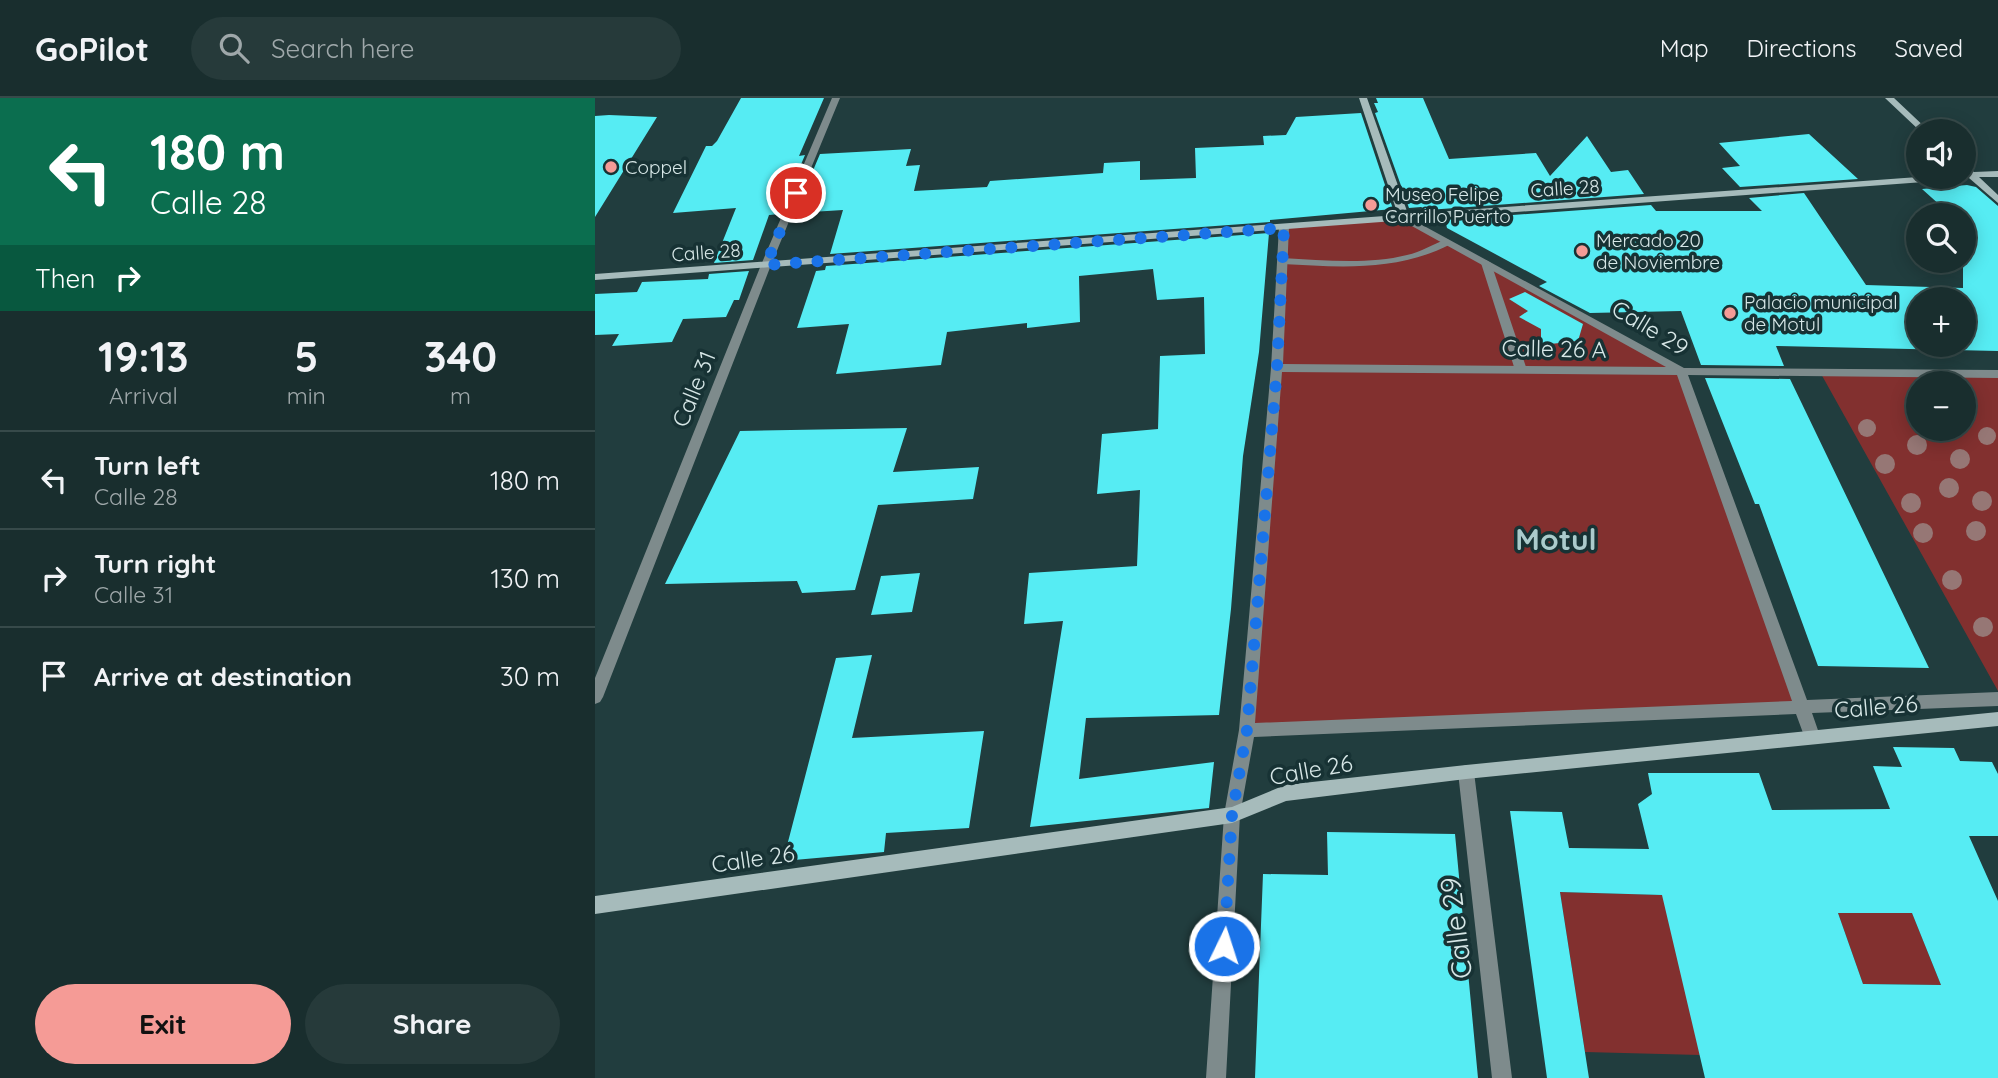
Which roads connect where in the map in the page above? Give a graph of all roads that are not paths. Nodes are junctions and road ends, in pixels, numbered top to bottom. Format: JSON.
{"nodes":[{"id":1,"x":836,"y":98,"type":"edge"},
{"id":2,"x":1363,"y":98,"type":"edge"},
{"id":3,"x":1889,"y":98,"type":"edge"},
{"id":4,"x":1912,"y":119,"type":"edge"},
{"id":5,"x":1998,"y":174,"type":"edge"},
{"id":6,"x":1976,"y":175,"type":"edge"},
{"id":7,"x":1906,"y":180,"type":"edge"},
{"id":8,"x":1976,"y":182,"type":"edge"},
{"id":9,"x":1998,"y":200,"type":"edge"},
{"id":10,"x":1405,"y":218,"type":"junction"},
{"id":11,"x":1284,"y":228,"type":"junction"},
{"id":12,"x":1447,"y":242,"type":"junction"},
{"id":13,"x":1282,"y":261,"type":"junction"},
{"id":14,"x":1486,"y":263,"type":"junction"},
{"id":15,"x":766,"y":265,"type":"junction"},
{"id":16,"x":595,"y":277,"type":"edge"},
{"id":17,"x":1277,"y":368,"type":"junction"},
{"id":18,"x":1521,"y":370,"type":"junction"},
{"id":19,"x":1681,"y":371,"type":"junction"},
{"id":20,"x":1998,"y":374,"type":"edge"},
{"id":21,"x":595,"y":697,"type":"edge"},
{"id":22,"x":1998,"y":699,"type":"edge"},
{"id":23,"x":1803,"y":707,"type":"junction"},
{"id":24,"x":1998,"y":719,"type":"edge"},
{"id":25,"x":1247,"y":730,"type":"junction"},
{"id":26,"x":1812,"y":736,"type":"junction"},
{"id":27,"x":1466,"y":772,"type":"junction"},
{"id":28,"x":1232,"y":815,"type":"junction"},
{"id":29,"x":595,"y":905,"type":"edge"},
{"id":30,"x":1216,"y":1078,"type":"edge"},
{"id":31,"x":1502,"y":1078,"type":"edge"}],
"edges":[{"from":1,"to":15,"type":"street","name":"Calle 31"},
{"from":2,"to":10,"type":"main road"},
{"from":3,"to":4,"type":"main road"},
{"from":5,"to":6,"type":"main road"},
{"from":7,"to":10,"type":"main road","name":"Calle 28"},
{"from":8,"to":9,"type":"main road"},
{"from":10,"to":11,"type":"main road","name":"Calle 28"},
{"from":10,"to":12,"type":"street","name":"Calle 29"},
{"from":11,"to":13,"type":"street"},
{"from":11,"to":15,"type":"main road","name":"Calle 28"},
{"from":12,"to":13,"type":"street"},
{"from":12,"to":14,"type":"street","name":"Calle 29"},
{"from":13,"to":17,"type":"street"},
{"from":14,"to":18,"type":"street"},
{"from":14,"to":19,"type":"street","name":"Calle 29"},
{"from":15,"to":16,"type":"main road","name":"Calle 28"},
{"from":15,"to":21,"type":"street","name":"Calle 31"},
{"from":17,"to":18,"type":"street","name":"Calle 26 A"},
{"from":17,"to":25,"type":"street"},
{"from":18,"to":19,"type":"street","name":"Calle 26 A"},
{"from":19,"to":20,"type":"street","name":"Calle 26 A"},
{"from":19,"to":23,"type":"street","name":"Calle 29"},
{"from":22,"to":23,"type":"street","name":"Calle 26"},
{"from":23,"to":25,"type":"street","name":"Calle 26"},
{"from":23,"to":26,"type":"street","name":"Calle 29"},
{"from":24,"to":26,"type":"main road","name":"Calle 26"},
{"from":25,"to":28,"type":"street"},
{"from":26,"to":27,"type":"main road","name":"Calle 26"},
{"from":27,"to":28,"type":"main road","name":"Calle 26"},
{"from":27,"to":31,"type":"street","name":"Calle 29"},
{"from":28,"to":29,"type":"main road","name":"Calle 26"},
{"from":28,"to":30,"type":"street"}]}
